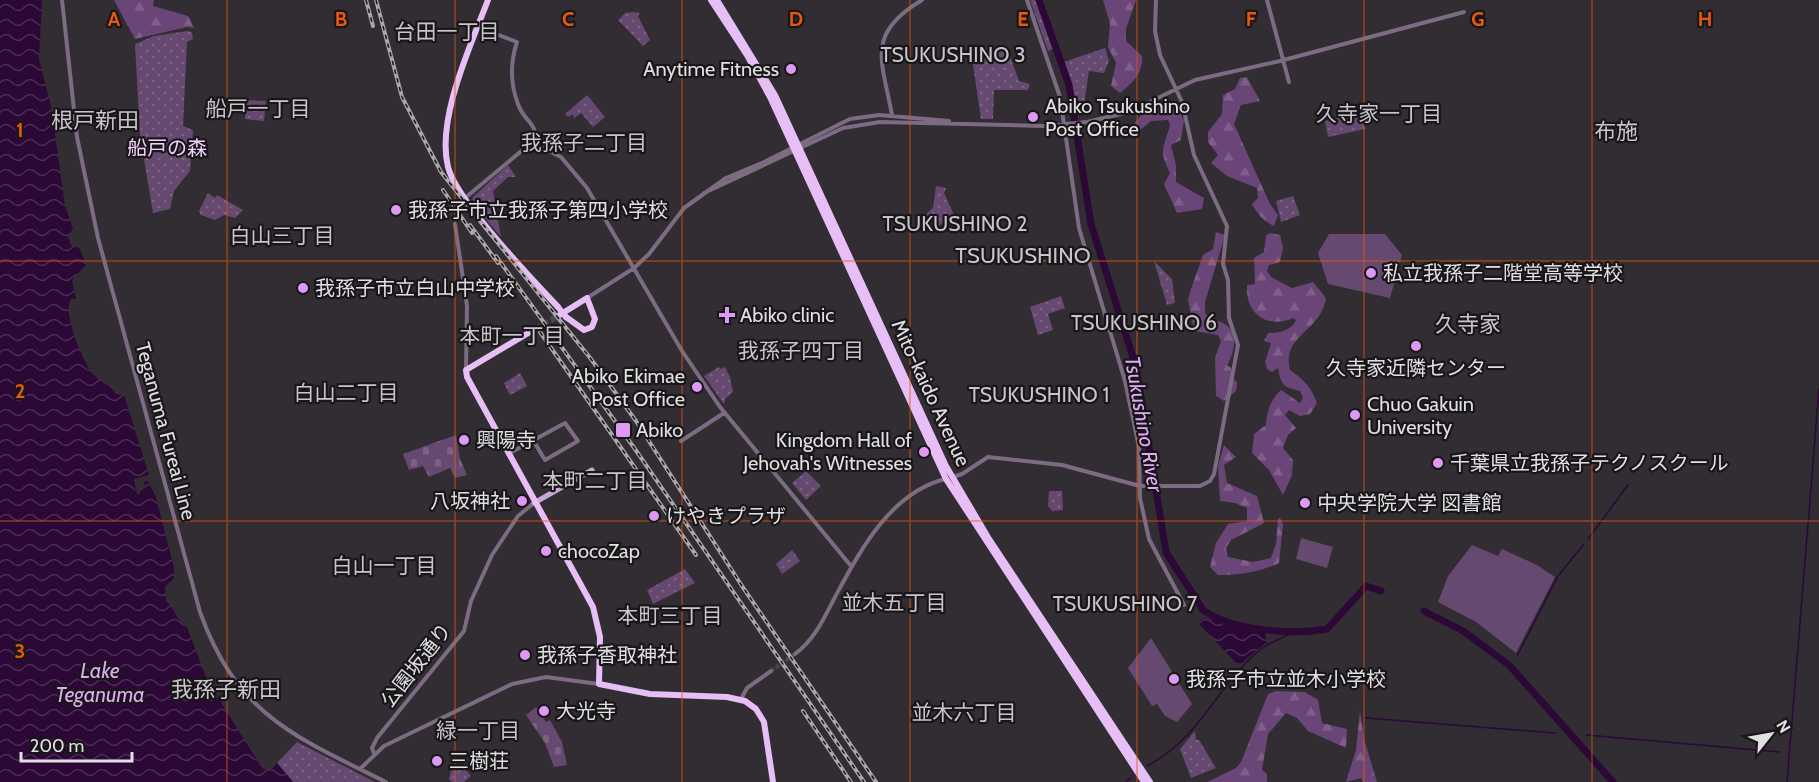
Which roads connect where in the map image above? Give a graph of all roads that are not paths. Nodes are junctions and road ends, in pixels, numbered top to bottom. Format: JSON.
{"nodes":[{"id":1,"x":62,"y":0,"type":"edge"},
{"id":2,"x":488,"y":0,"type":"edge"},
{"id":3,"x":711,"y":0,"type":"edge"},
{"id":4,"x":717,"y":0,"type":"edge"},
{"id":5,"x":922,"y":0,"type":"edge"},
{"id":6,"x":1027,"y":0,"type":"edge"},
{"id":7,"x":1156,"y":0,"type":"edge"},
{"id":8,"x":1267,"y":0,"type":"edge"},
{"id":9,"x":1464,"y":12,"type":"dead end"},
{"id":10,"x":478,"y":27,"type":"junction"},
{"id":11,"x":1283,"y":60,"type":"junction"},
{"id":12,"x":1289,"y":82,"type":"dead end"},
{"id":13,"x":1176,"y":87,"type":"junction"},
{"id":14,"x":892,"y":115,"type":"junction"},
{"id":15,"x":956,"y":122,"type":"junction"},
{"id":16,"x":1065,"y":125,"type":"junction"},
{"id":17,"x":536,"y":146,"type":"junction"},
{"id":18,"x":796,"y":148,"type":"junction"},
{"id":19,"x":465,"y":198,"type":"junction"},
{"id":20,"x":455,"y":224,"type":"dead end"},
{"id":21,"x":634,"y":268,"type":"junction"},
{"id":22,"x":587,"y":298,"type":"junction"},
{"id":23,"x":558,"y":316,"type":"tunnel mouth"},
{"id":24,"x":535,"y":329,"type":"tunnel mouth"},
{"id":25,"x":466,"y":370,"type":"junction"},
{"id":26,"x":724,"y":413,"type":"junction"},
{"id":27,"x":533,"y":440,"type":"junction"},
{"id":28,"x":681,"y":441,"type":"dead end"},
{"id":29,"x":507,"y":454,"type":"junction"},
{"id":30,"x":592,"y":470,"type":"dead end"},
{"id":31,"x":949,"y":478,"type":"junction"},
{"id":32,"x":1140,"y":486,"type":"junction"},
{"id":33,"x":534,"y":503,"type":"junction"},
{"id":34,"x":851,"y":566,"type":"junction"},
{"id":35,"x":1184,"y":604,"type":"dead end"},
{"id":36,"x":795,"y":654,"type":"tunnel mouth"},
{"id":37,"x":771,"y":671,"type":"tunnel mouth"},
{"id":38,"x":599,"y":684,"type":"junction"},
{"id":39,"x":741,"y":699,"type":"junction"},
{"id":40,"x":374,"y":753,"type":"junction"},
{"id":41,"x":360,"y":769,"type":"junction"},
{"id":42,"x":386,"y":782,"type":"edge"},
{"id":43,"x":773,"y":782,"type":"edge"},
{"id":44,"x":1144,"y":782,"type":"edge"},
{"id":45,"x":1149,"y":782,"type":"edge"}],
"edges":[{"from":1,"to":41,"type":"street","name":"Teganuma Fureai Line"},
{"from":2,"to":10,"type":"highway"},
{"from":3,"to":18,"type":"highway","name":"Mito-kaido Avenue"},
{"from":4,"to":18,"type":"highway","name":"Mito-kaido Avenue"},
{"from":5,"to":14,"type":"street"},
{"from":6,"to":16,"type":"street"},
{"from":7,"to":13,"type":"street"},
{"from":8,"to":11,"type":"street"},
{"from":9,"to":11,"type":"street"},
{"from":10,"to":17,"type":"street"},
{"from":10,"to":19,"type":"highway"},
{"from":11,"to":12,"type":"street"},
{"from":11,"to":13,"type":"street"},
{"from":13,"to":16,"type":"street"},
{"from":13,"to":32,"type":"street"},
{"from":14,"to":15,"type":"street"},
{"from":14,"to":18,"type":"street"},
{"from":15,"to":16,"type":"street"},
{"from":15,"to":18,"type":"street"},
{"from":16,"to":32,"type":"street"},
{"from":17,"to":19,"type":"street"},
{"from":17,"to":21,"type":"street"},
{"from":18,"to":21,"type":"street"},
{"from":18,"to":31,"type":"highway","name":"Mito-kaido Avenue"},
{"from":19,"to":22,"type":"highway","bridge":true},
{"from":20,"to":25,"type":"street"},
{"from":21,"to":22,"type":"street"},
{"from":21,"to":26,"type":"street"},
{"from":22,"to":23,"type":"highway"},
{"from":24,"to":25,"type":"highway"},
{"from":25,"to":29,"type":"highway"},
{"from":26,"to":28,"type":"street"},
{"from":26,"to":34,"type":"street"},
{"from":27,"to":27,"type":"street"},
{"from":27,"to":29,"type":"street"},
{"from":29,"to":33,"type":"highway"},
{"from":30,"to":33,"type":"main road"},
{"from":31,"to":32,"type":"street"},
{"from":31,"to":34,"type":"street"},
{"from":31,"to":44,"type":"highway","name":"Mito-kaido Avenue"},
{"from":31,"to":45,"type":"highway","name":"Mito-kaido Avenue"},
{"from":32,"to":35,"type":"street"},
{"from":33,"to":38,"type":"highway"},
{"from":33,"to":40,"type":"street","name":"公園坂通り"},
{"from":34,"to":36,"type":"street"},
{"from":37,"to":39,"type":"street"},
{"from":38,"to":39,"type":"highway"},
{"from":38,"to":40,"type":"street"},
{"from":39,"to":43,"type":"highway"},
{"from":40,"to":41,"type":"street"},
{"from":41,"to":42,"type":"street","name":"Teganuma Fureai Line"}]}
